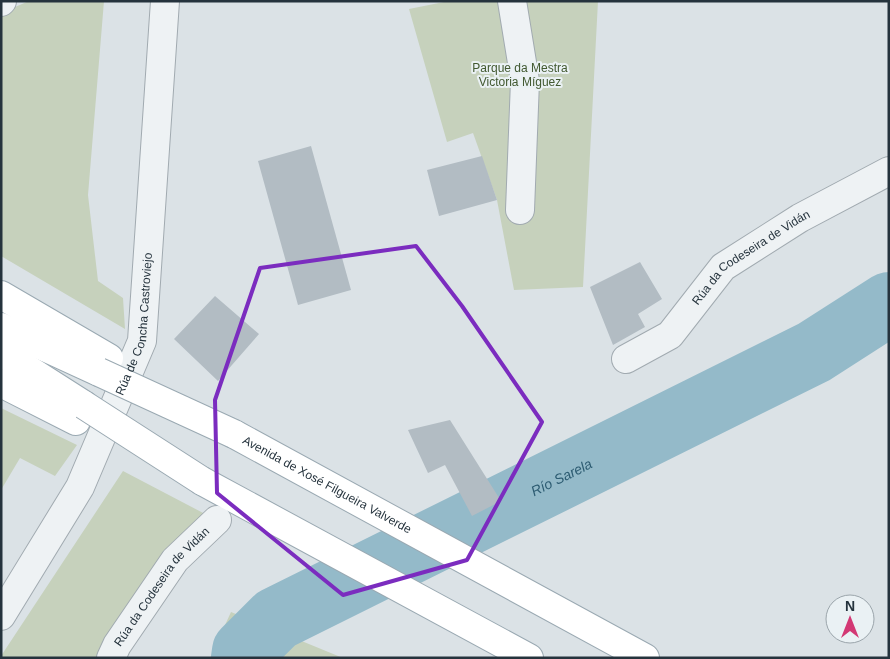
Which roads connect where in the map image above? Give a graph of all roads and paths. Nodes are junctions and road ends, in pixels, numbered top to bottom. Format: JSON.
{"nodes":[{"id":1,"x":165,"y":1,"type":"edge"},
{"id":2,"x":512,"y":1,"type":"edge"},
{"id":3,"x":889,"y":171,"type":"edge"},
{"id":4,"x":520,"y":210,"type":"dead end"},
{"id":5,"x":1,"y":295,"type":"edge"},
{"id":6,"x":1,"y":327,"type":"edge"},
{"id":7,"x":1,"y":352,"type":"edge"},
{"id":8,"x":626,"y":358,"type":"dead end"},
{"id":9,"x":104,"y":365,"type":"junction"},
{"id":10,"x":1,"y":383,"type":"edge"},
{"id":11,"x":80,"y":413,"type":"junction"},
{"id":12,"x":217,"y":520,"type":"dead end"},
{"id":13,"x":1,"y":616,"type":"edge"},
{"id":14,"x":111,"y":658,"type":"edge"},
{"id":15,"x":529,"y":658,"type":"edge"},
{"id":16,"x":644,"y":658,"type":"edge"}],
"edges":[{"from":1,"to":13,"type":"street","name":"Rúa de Concha Castroviejo"},
{"from":2,"to":4,"type":"street"},
{"from":3,"to":8,"type":"street","name":"Rúa da Codeseira de Vidán"},
{"from":5,"to":9,"type":"main road"},
{"from":6,"to":9,"type":"main road","name":"Avenida de Xosé Filgueira Valverde"},
{"from":7,"to":11,"type":"main road"},
{"from":9,"to":16,"type":"main road","name":"Avenida de Xosé Filgueira Valverde","bridge":true},
{"from":10,"to":11,"type":"main road"},
{"from":11,"to":15,"type":"main road","bridge":true},
{"from":12,"to":14,"type":"street","name":"Rúa da Codeseira de Vidán"}]}
